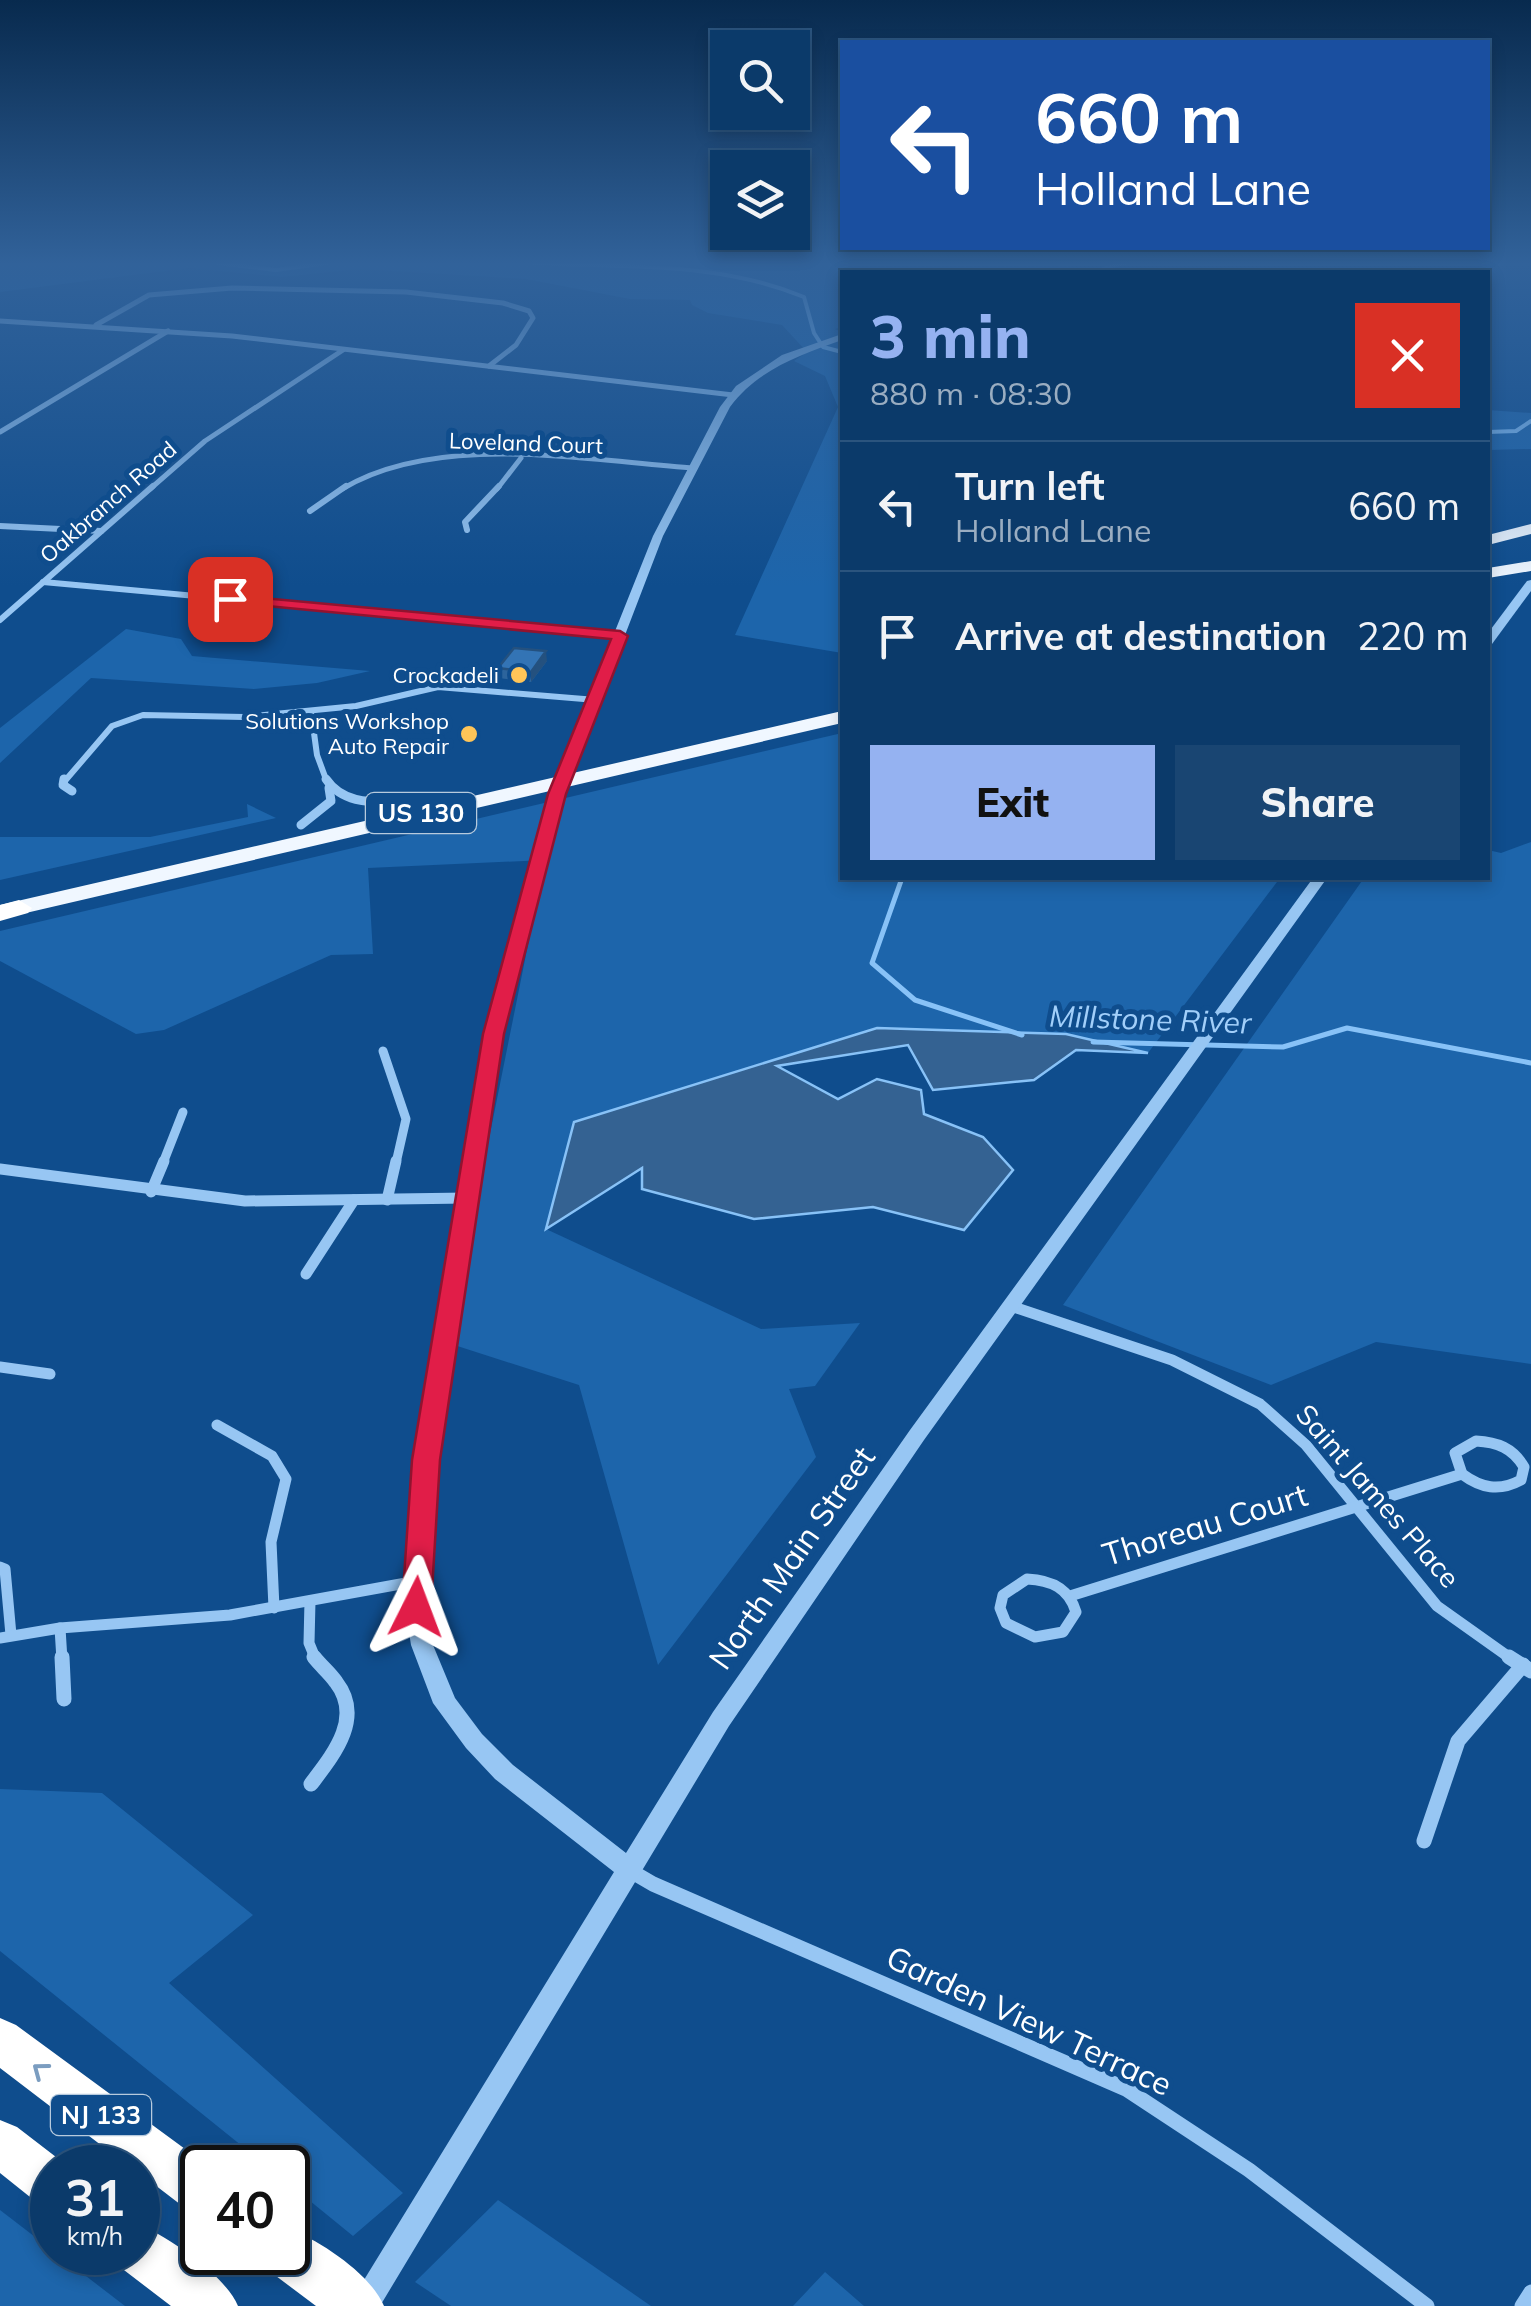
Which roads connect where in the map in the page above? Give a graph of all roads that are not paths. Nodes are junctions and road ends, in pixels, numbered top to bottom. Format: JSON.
{"nodes":[{"id":1,"x":101,"y":371,"type":"edge"},
{"id":2,"x":312,"y":371,"type":"edge"},
{"id":3,"x":518,"y":371,"type":"edge"},
{"id":4,"x":763,"y":371,"type":"edge"},
{"id":5,"x":732,"y":396,"type":"junction"},
{"id":6,"x":0,"y":432,"type":"edge"},
{"id":7,"x":522,"y":458,"type":"junction"},
{"id":8,"x":695,"y":468,"type":"junction"},
{"id":9,"x":310,"y":511,"type":"dead end"},
{"id":10,"x":0,"y":526,"type":"edge"},
{"id":11,"x":1531,"y":529,"type":"edge"},
{"id":12,"x":467,"y":530,"type":"dead end"},
{"id":13,"x":101,"y":531,"type":"junction"},
{"id":14,"x":1497,"y":538,"type":"edge"},
{"id":15,"x":1524,"y":572,"type":"edge"},
{"id":16,"x":1490,"y":573,"type":"edge"},
{"id":17,"x":43,"y":582,"type":"junction"},
{"id":18,"x":0,"y":620,"type":"edge"},
{"id":19,"x":620,"y":636,"type":"junction"},
{"id":20,"x":1490,"y":637,"type":"edge"},
{"id":21,"x":596,"y":700,"type":"junction"},
{"id":22,"x":840,"y":703,"type":"edge"},
{"id":23,"x":310,"y":711,"type":"junction"},
{"id":24,"x":840,"y":717,"type":"edge"},
{"id":25,"x":567,"y":772,"type":"junction"},
{"id":26,"x":329,"y":788,"type":"junction"},
{"id":27,"x":72,"y":791,"type":"dead end"},
{"id":28,"x":399,"y":802,"type":"junction"},
{"id":29,"x":301,"y":825,"type":"junction"},
{"id":30,"x":1319,"y":880,"type":"edge"},
{"id":31,"x":5,"y":907,"type":"edge"},
{"id":32,"x":383,"y":1052,"type":"dead end"},
{"id":33,"x":184,"y":1112,"type":"dead end"},
{"id":34,"x":0,"y":1169,"type":"edge"},
{"id":35,"x":151,"y":1192,"type":"junction"},
{"id":36,"x":467,"y":1198,"type":"junction"},
{"id":37,"x":354,"y":1200,"type":"junction"},
{"id":38,"x":387,"y":1200,"type":"junction"},
{"id":39,"x":306,"y":1274,"type":"dead end"},
{"id":40,"x":1011,"y":1306,"type":"junction"},
{"id":41,"x":0,"y":1367,"type":"edge"},
{"id":42,"x":50,"y":1374,"type":"dead end"},
{"id":43,"x":217,"y":1426,"type":"dead end"},
{"id":44,"x":1462,"y":1474,"type":"junction"},
{"id":45,"x":1356,"y":1507,"type":"junction"},
{"id":46,"x":0,"y":1567,"type":"edge"},
{"id":47,"x":417,"y":1581,"type":"junction"},
{"id":48,"x":1070,"y":1596,"type":"junction"},
{"id":49,"x":310,"y":1601,"type":"junction"},
{"id":50,"x":274,"y":1608,"type":"junction"},
{"id":51,"x":60,"y":1628,"type":"junction"},
{"id":52,"x":5,"y":1636,"type":"edge"},
{"id":53,"x":1527,"y":1668,"type":"edge"},
{"id":54,"x":64,"y":1699,"type":"dead end"},
{"id":55,"x":311,"y":1784,"type":"dead end"},
{"id":56,"x":1424,"y":1841,"type":"dead end"},
{"id":57,"x":628,"y":1870,"type":"junction"},
{"id":58,"x":0,"y":2040,"type":"edge"},
{"id":59,"x":0,"y":2144,"type":"edge"},
{"id":60,"x":30,"y":2167,"type":"edge"},
{"id":61,"x":180,"y":2174,"type":"edge"},
{"id":62,"x":160,"y":2266,"type":"edge"},
{"id":63,"x":310,"y":2270,"type":"edge"},
{"id":64,"x":1531,"y":2292,"type":"edge"},
{"id":65,"x":212,"y":2306,"type":"edge"},
{"id":66,"x":360,"y":2306,"type":"edge"},
{"id":67,"x":1426,"y":2306,"type":"edge"},
{"id":68,"x":1522,"y":2306,"type":"edge"}],
"edges":[{"from":1,"to":6,"type":"street"},
{"from":2,"to":13,"type":"street","name":"Oakbranch Road"},
{"from":3,"to":5,"type":"street"},
{"from":4,"to":5,"type":"street"},
{"from":5,"to":8,"type":"street"},
{"from":7,"to":8,"type":"street","name":"Loveland Court"},
{"from":7,"to":9,"type":"street","name":"Loveland Court"},
{"from":7,"to":12,"type":"street"},
{"from":8,"to":19,"type":"street"},
{"from":10,"to":13,"type":"street"},
{"from":11,"to":14,"type":"highway"},
{"from":13,"to":17,"type":"street","name":"Oakbranch Road"},
{"from":14,"to":15,"type":"highway"},
{"from":15,"to":16,"type":"highway"},
{"from":15,"to":20,"type":"street"},
{"from":17,"to":18,"type":"street","name":"Oakbranch Road"},
{"from":17,"to":19,"type":"street"},
{"from":19,"to":21,"type":"street"},
{"from":21,"to":23,"type":"street"},
{"from":21,"to":25,"type":"street"},
{"from":22,"to":25,"type":"highway","number":"US 130"},
{"from":23,"to":26,"type":"street"},
{"from":23,"to":27,"type":"street"},
{"from":24,"to":25,"type":"highway","number":"US 130"},
{"from":25,"to":28,"type":"highway","number":"US 130"},
{"from":25,"to":31,"type":"highway","number":"US 130"},
{"from":25,"to":36,"type":"street"},
{"from":26,"to":28,"type":"street"},
{"from":26,"to":29,"type":"street"},
{"from":28,"to":29,"type":"highway","number":"US 130"},
{"from":29,"to":31,"type":"highway","number":"US 130"},
{"from":30,"to":40,"type":"street","name":"North Main Street"},
{"from":32,"to":38,"type":"street"},
{"from":33,"to":35,"type":"street"},
{"from":34,"to":35,"type":"street"},
{"from":35,"to":37,"type":"street"},
{"from":36,"to":38,"type":"street"},
{"from":36,"to":47,"type":"street"},
{"from":37,"to":38,"type":"street"},
{"from":37,"to":39,"type":"street"},
{"from":40,"to":45,"type":"street","name":"Saint James Place"},
{"from":40,"to":57,"type":"street","name":"North Main Street"},
{"from":41,"to":42,"type":"street"},
{"from":43,"to":50,"type":"street"},
{"from":44,"to":44,"type":"street"},
{"from":44,"to":45,"type":"street","name":"Thoreau Court"},
{"from":45,"to":48,"type":"street","name":"Thoreau Court"},
{"from":45,"to":53,"type":"street","name":"Saint James Place"},
{"from":46,"to":52,"type":"street"},
{"from":47,"to":49,"type":"street"},
{"from":47,"to":57,"type":"street"},
{"from":48,"to":48,"type":"street"},
{"from":49,"to":50,"type":"street"},
{"from":49,"to":55,"type":"street"},
{"from":50,"to":51,"type":"street"},
{"from":51,"to":52,"type":"street"},
{"from":51,"to":54,"type":"street"},
{"from":53,"to":56,"type":"street"},
{"from":57,"to":66,"type":"street","name":"North Main Street"},
{"from":57,"to":67,"type":"street","name":"Garden View Terrace"},
{"from":61,"to":58,"type":"highway","number":"NJ 133","one_way":true},
{"from":59,"to":60,"type":"highway","number":"NJ 133"},
{"from":62,"to":65,"type":"highway"},
{"from":63,"to":66,"type":"highway"},
{"from":64,"to":68,"type":"street"}]}
